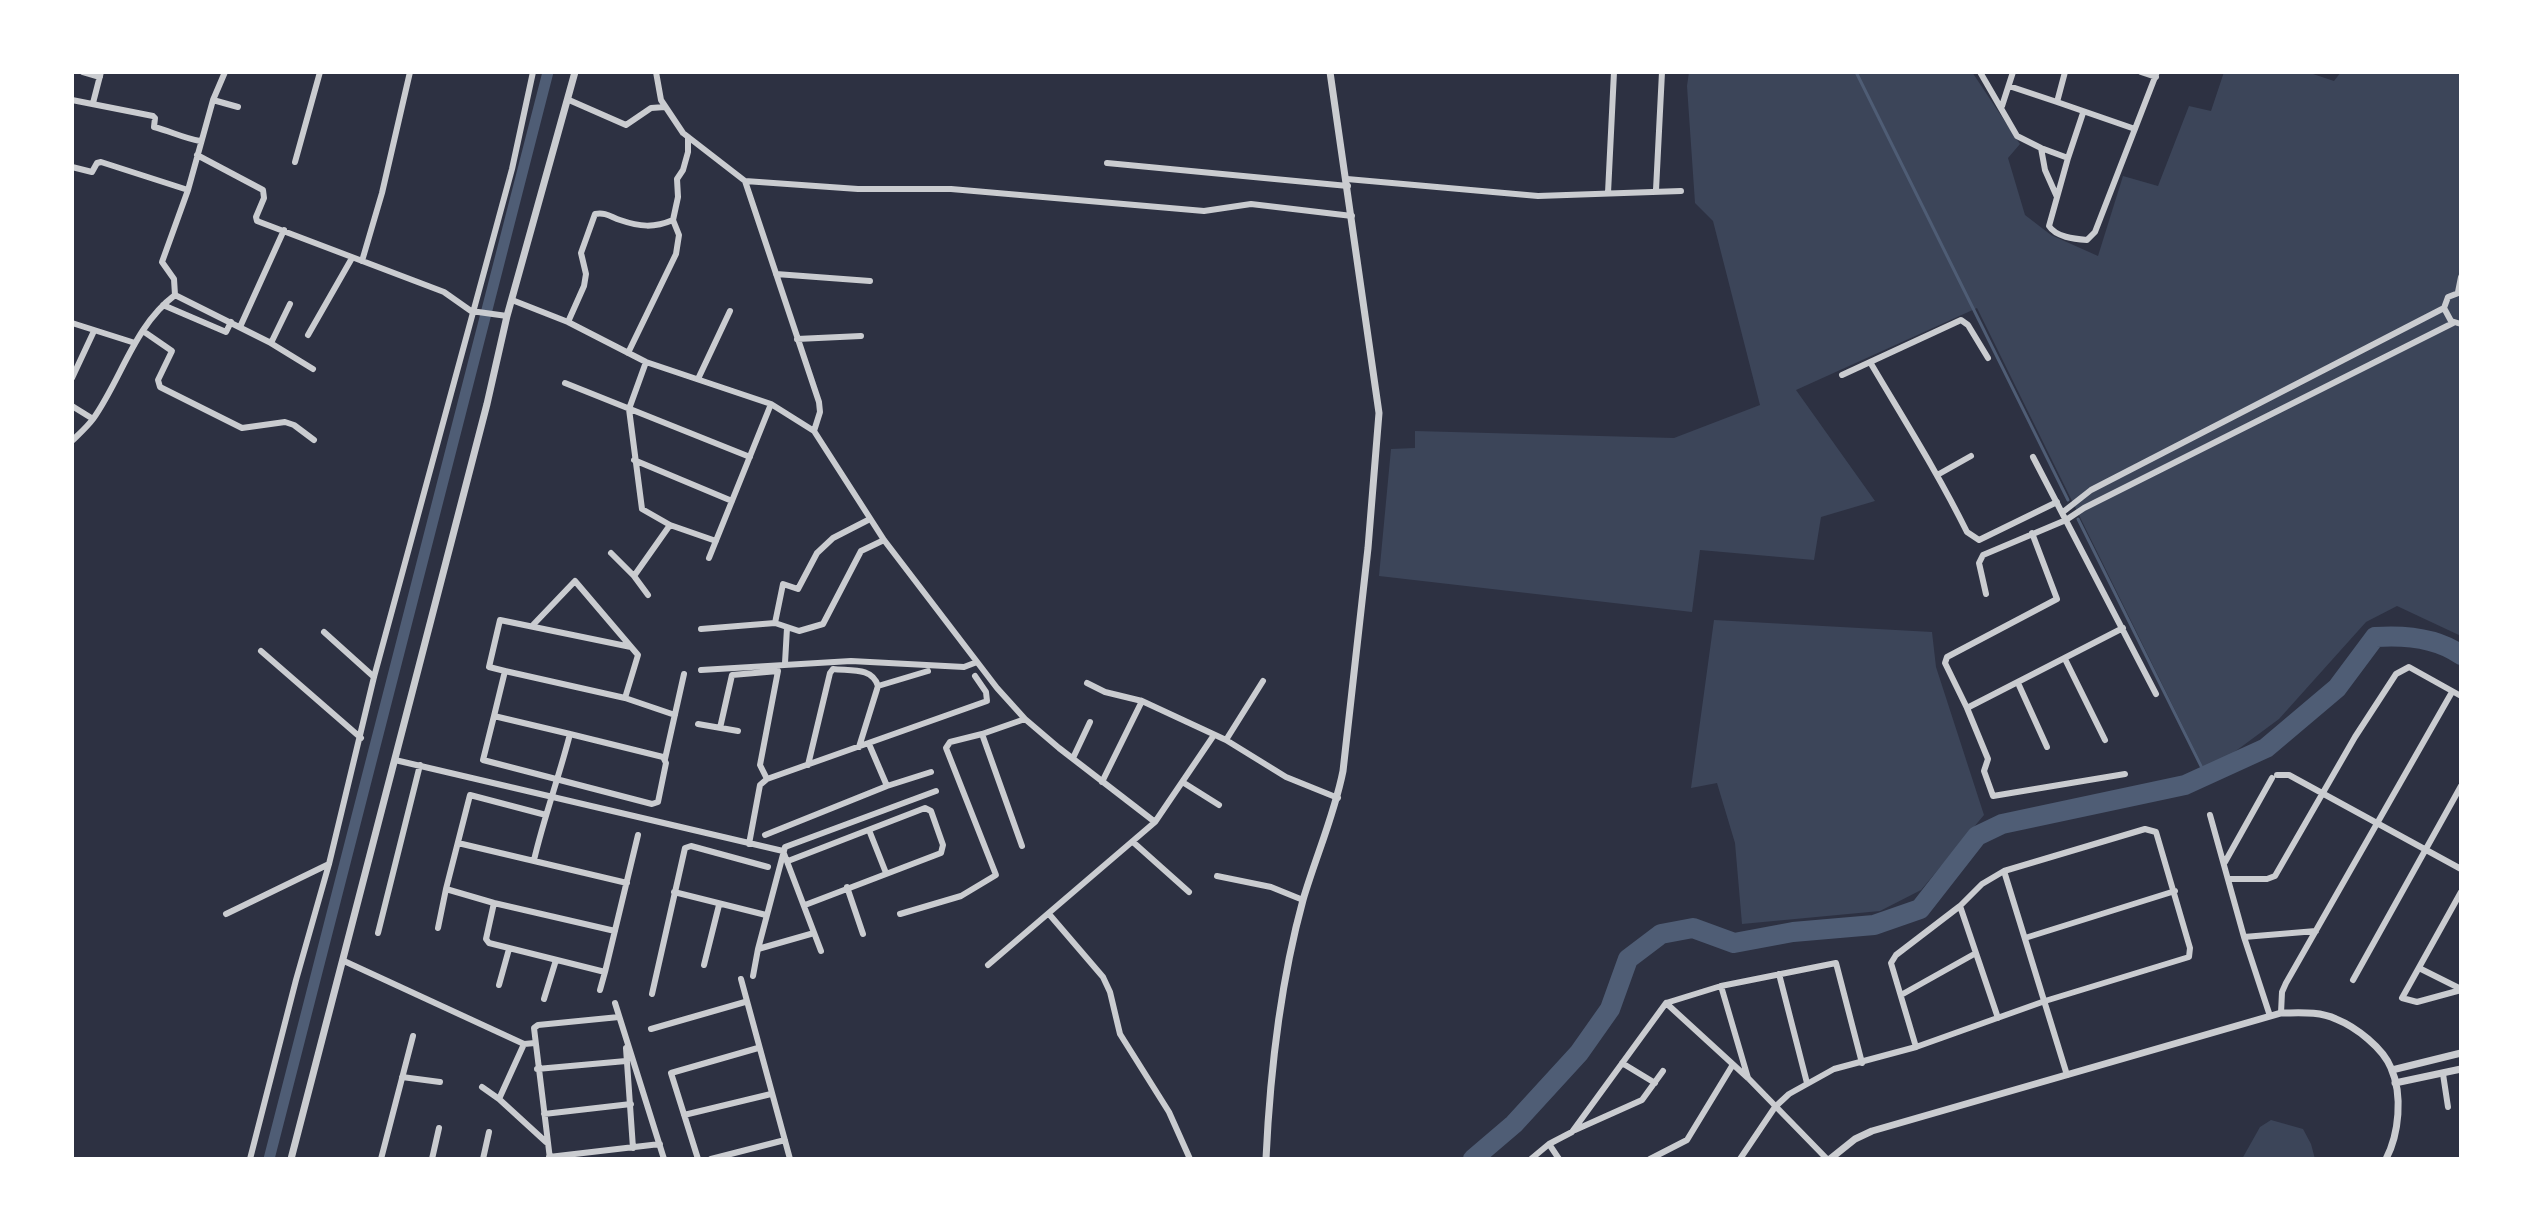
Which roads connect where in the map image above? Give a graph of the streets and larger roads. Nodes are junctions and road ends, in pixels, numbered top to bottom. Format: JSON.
{"nodes":[{"id":1,"x":83,"y":72,"type":"edge"},
{"id":2,"x":225,"y":72,"type":"edge"},
{"id":3,"x":320,"y":72,"type":"edge"},
{"id":4,"x":410,"y":72,"type":"edge"},
{"id":5,"x":533,"y":72,"type":"edge"},
{"id":6,"x":575,"y":72,"type":"edge"},
{"id":7,"x":656,"y":72,"type":"edge"},
{"id":8,"x":1330,"y":72,"type":"edge"},
{"id":9,"x":1614,"y":72,"type":"edge"},
{"id":10,"x":1662,"y":72,"type":"edge"},
{"id":11,"x":1980,"y":72,"type":"edge"},
{"id":12,"x":2013,"y":72,"type":"edge"},
{"id":13,"x":2065,"y":72,"type":"edge"},
{"id":14,"x":2141,"y":72,"type":"edge"},
{"id":15,"x":100,"y":74,"type":"edge"},
{"id":16,"x":2156,"y":75,"type":"edge"},
{"id":17,"x":2009,"y":86,"type":"junction"},
{"id":18,"x":72,"y":100,"type":"edge"},
{"id":19,"x":213,"y":100,"type":"junction"},
{"id":20,"x":569,"y":100,"type":"junction"},
{"id":21,"x":2057,"y":102,"type":"junction"},
{"id":22,"x":93,"y":103,"type":"junction"},
{"id":23,"x":2002,"y":106,"type":"junction"},
{"id":24,"x":238,"y":107,"type":"dead end"},
{"id":25,"x":665,"y":107,"type":"junction"},
{"id":26,"x":2083,"y":113,"type":"junction"},
{"id":27,"x":2135,"y":129,"type":"junction"},
{"id":28,"x":688,"y":137,"type":"junction"},
{"id":29,"x":200,"y":141,"type":"junction"},
{"id":30,"x":2041,"y":148,"type":"junction"},
{"id":31,"x":197,"y":155,"type":"junction"},
{"id":32,"x":2068,"y":158,"type":"junction"},
{"id":33,"x":295,"y":162,"type":"dead end"},
{"id":34,"x":1107,"y":163,"type":"dead end"},
{"id":35,"x":72,"y":167,"type":"edge"},
{"id":36,"x":745,"y":181,"type":"junction"},
{"id":37,"x":1347,"y":182,"type":"junction"},
{"id":38,"x":188,"y":190,"type":"junction"},
{"id":39,"x":1656,"y":190,"type":"junction"},
{"id":40,"x":1681,"y":191,"type":"dead end"},
{"id":41,"x":1608,"y":193,"type":"junction"},
{"id":42,"x":2057,"y":197,"type":"junction"},
{"id":43,"x":1352,"y":216,"type":"junction"},
{"id":44,"x":673,"y":220,"type":"junction"},
{"id":45,"x":284,"y":230,"type":"junction"},
{"id":46,"x":352,"y":258,"type":"junction"},
{"id":47,"x":362,"y":261,"type":"junction"},
{"id":48,"x":776,"y":274,"type":"junction"},
{"id":49,"x":2461,"y":277,"type":"edge"},
{"id":50,"x":870,"y":281,"type":"dead end"},
{"id":51,"x":2460,"y":292,"type":"edge"},
{"id":52,"x":175,"y":295,"type":"junction"},
{"id":53,"x":512,"y":300,"type":"junction"},
{"id":54,"x":290,"y":304,"type":"dead end"},
{"id":55,"x":163,"y":305,"type":"junction"},
{"id":56,"x":2444,"y":308,"type":"junction"},
{"id":57,"x":730,"y":311,"type":"dead end"},
{"id":58,"x":474,"y":312,"type":"junction"},
{"id":59,"x":505,"y":316,"type":"junction"},
{"id":60,"x":231,"y":322,"type":"junction"},
{"id":61,"x":568,"y":322,"type":"junction"},
{"id":62,"x":72,"y":323,"type":"edge"},
{"id":63,"x":2457,"y":323,"type":"edge"},
{"id":64,"x":240,"y":327,"type":"junction"},
{"id":65,"x":94,"y":331,"type":"junction"},
{"id":66,"x":143,"y":331,"type":"junction"},
{"id":67,"x":308,"y":335,"type":"dead end"},
{"id":68,"x":861,"y":336,"type":"dead end"},
{"id":69,"x":797,"y":339,"type":"junction"},
{"id":70,"x":269,"y":342,"type":"junction"},
{"id":71,"x":135,"y":343,"type":"junction"},
{"id":72,"x":628,"y":353,"type":"junction"},
{"id":73,"x":1988,"y":358,"type":"dead end"},
{"id":74,"x":646,"y":362,"type":"junction"},
{"id":75,"x":1870,"y":362,"type":"junction"},
{"id":76,"x":313,"y":369,"type":"dead end"},
{"id":77,"x":1842,"y":375,"type":"dead end"},
{"id":78,"x":72,"y":378,"type":"edge"},
{"id":79,"x":698,"y":379,"type":"junction"},
{"id":80,"x":565,"y":383,"type":"dead end"},
{"id":81,"x":771,"y":404,"type":"junction"},
{"id":82,"x":72,"y":406,"type":"edge"},
{"id":83,"x":629,"y":409,"type":"junction"},
{"id":84,"x":93,"y":419,"type":"junction"},
{"id":85,"x":814,"y":431,"type":"junction"},
{"id":86,"x":314,"y":440,"type":"dead end"},
{"id":87,"x":72,"y":441,"type":"edge"},
{"id":88,"x":1971,"y":456,"type":"dead end"},
{"id":89,"x":750,"y":457,"type":"junction"},
{"id":90,"x":2033,"y":457,"type":"dead end"},
{"id":91,"x":634,"y":460,"type":"junction"},
{"id":92,"x":1939,"y":474,"type":"junction"},
{"id":93,"x":732,"y":501,"type":"junction"},
{"id":94,"x":2057,"y":502,"type":"junction"},
{"id":95,"x":2064,"y":516,"type":"junction"},
{"id":96,"x":870,"y":519,"type":"junction"},
{"id":97,"x":670,"y":525,"type":"junction"},
{"id":98,"x":2032,"y":533,"type":"junction"},
{"id":99,"x":884,"y":540,"type":"junction"},
{"id":100,"x":716,"y":541,"type":"junction"},
{"id":101,"x":611,"y":553,"type":"dead end"},
{"id":102,"x":709,"y":558,"type":"dead end"},
{"id":103,"x":634,"y":576,"type":"junction"},
{"id":104,"x":1986,"y":594,"type":"dead end"},
{"id":105,"x":648,"y":595,"type":"dead end"},
{"id":106,"x":775,"y":623,"type":"junction"},
{"id":107,"x":532,"y":626,"type":"junction"},
{"id":108,"x":787,"y":628,"type":"junction"},
{"id":109,"x":2123,"y":628,"type":"junction"},
{"id":110,"x":701,"y":629,"type":"dead end"},
{"id":111,"x":324,"y":632,"type":"dead end"},
{"id":112,"x":631,"y":647,"type":"junction"},
{"id":113,"x":261,"y":651,"type":"dead end"},
{"id":114,"x":2065,"y":659,"type":"junction"},
{"id":115,"x":977,"y":662,"type":"junction"},
{"id":116,"x":785,"y":663,"type":"junction"},
{"id":117,"x":701,"y":670,"type":"dead end"},
{"id":118,"x":505,"y":671,"type":"junction"},
{"id":119,"x":928,"y":671,"type":"dead end"},
{"id":120,"x":684,"y":674,"type":"dead end"},
{"id":121,"x":975,"y":676,"type":"dead end"},
{"id":122,"x":374,"y":677,"type":"junction"},
{"id":123,"x":1263,"y":681,"type":"dead end"},
{"id":124,"x":1087,"y":683,"type":"dead end"},
{"id":125,"x":2018,"y":683,"type":"junction"},
{"id":126,"x":878,"y":686,"type":"junction"},
{"id":127,"x":2452,"y":692,"type":"junction"},
{"id":128,"x":2156,"y":694,"type":"dead end"},
{"id":129,"x":2461,"y":696,"type":"edge"},
{"id":130,"x":625,"y":698,"type":"junction"},
{"id":131,"x":1142,"y":701,"type":"junction"},
{"id":132,"x":1967,"y":708,"type":"junction"},
{"id":133,"x":675,"y":715,"type":"junction"},
{"id":134,"x":494,"y":716,"type":"junction"},
{"id":135,"x":1025,"y":719,"type":"junction"},
{"id":136,"x":1090,"y":722,"type":"dead end"},
{"id":137,"x":698,"y":724,"type":"dead end"},
{"id":138,"x":720,"y":728,"type":"junction"},
{"id":139,"x":738,"y":731,"type":"dead end"},
{"id":140,"x":570,"y":734,"type":"junction"},
{"id":141,"x":982,"y":734,"type":"junction"},
{"id":142,"x":1214,"y":735,"type":"junction"},
{"id":143,"x":361,"y":738,"type":"junction"},
{"id":144,"x":1226,"y":740,"type":"junction"},
{"id":145,"x":2105,"y":740,"type":"dead end"},
{"id":146,"x":869,"y":744,"type":"junction"},
{"id":147,"x":859,"y":747,"type":"junction"},
{"id":148,"x":2047,"y":747,"type":"dead end"},
{"id":149,"x":1073,"y":758,"type":"junction"},
{"id":150,"x":665,"y":759,"type":"junction"},
{"id":151,"x":395,"y":760,"type":"junction"},
{"id":152,"x":420,"y":765,"type":"junction"},
{"id":153,"x":808,"y":765,"type":"junction"},
{"id":154,"x":931,"y":772,"type":"dead end"},
{"id":155,"x":2125,"y":774,"type":"dead end"},
{"id":156,"x":767,"y":779,"type":"junction"},
{"id":157,"x":559,"y":780,"type":"junction"},
{"id":158,"x":1102,"y":782,"type":"junction"},
{"id":159,"x":1184,"y":783,"type":"junction"},
{"id":160,"x":887,"y":786,"type":"junction"},
{"id":161,"x":2461,"y":786,"type":"edge"},
{"id":162,"x":936,"y":791,"type":"dead end"},
{"id":163,"x":2324,"y":793,"type":"junction"},
{"id":164,"x":553,"y":798,"type":"junction"},
{"id":165,"x":1338,"y":798,"type":"junction"},
{"id":166,"x":1219,"y":805,"type":"dead end"},
{"id":167,"x":546,"y":815,"type":"junction"},
{"id":168,"x":2210,"y":815,"type":"dead end"},
{"id":169,"x":2377,"y":821,"type":"junction"},
{"id":170,"x":1155,"y":822,"type":"junction"},
{"id":171,"x":869,"y":830,"type":"junction"},
{"id":172,"x":638,"y":835,"type":"dead end"},
{"id":173,"x":765,"y":835,"type":"dead end"},
{"id":174,"x":1133,"y":842,"type":"junction"},
{"id":175,"x":458,"y":843,"type":"junction"},
{"id":176,"x":749,"y":844,"type":"junction"},
{"id":177,"x":1022,"y":846,"type":"dead end"},
{"id":178,"x":2427,"y":849,"type":"junction"},
{"id":179,"x":783,"y":851,"type":"junction"},
{"id":180,"x":534,"y":860,"type":"junction"},
{"id":181,"x":788,"y":861,"type":"junction"},
{"id":182,"x":2225,"y":863,"type":"junction"},
{"id":183,"x":329,"y":864,"type":"junction"},
{"id":184,"x":768,"y":867,"type":"dead end"},
{"id":185,"x":2461,"y":869,"type":"edge"},
{"id":186,"x":2004,"y":871,"type":"junction"},
{"id":187,"x":886,"y":873,"type":"junction"},
{"id":188,"x":1217,"y":876,"type":"dead end"},
{"id":189,"x":2229,"y":879,"type":"junction"},
{"id":190,"x":627,"y":883,"type":"junction"},
{"id":191,"x":847,"y":887,"type":"junction"},
{"id":192,"x":446,"y":889,"type":"junction"},
{"id":193,"x":2175,"y":891,"type":"junction"},
{"id":194,"x":674,"y":892,"type":"junction"},
{"id":195,"x":1189,"y":892,"type":"dead end"},
{"id":196,"x":2461,"y":892,"type":"edge"},
{"id":197,"x":1303,"y":900,"type":"junction"},
{"id":198,"x":494,"y":903,"type":"junction"},
{"id":199,"x":719,"y":905,"type":"junction"},
{"id":200,"x":805,"y":905,"type":"junction"},
{"id":201,"x":1960,"y":906,"type":"junction"},
{"id":202,"x":226,"y":914,"type":"dead end"},
{"id":203,"x":900,"y":914,"type":"dead end"},
{"id":204,"x":1049,"y":914,"type":"junction"},
{"id":205,"x":766,"y":915,"type":"junction"},
{"id":206,"x":438,"y":928,"type":"dead end"},
{"id":207,"x":615,"y":931,"type":"junction"},
{"id":208,"x":2317,"y":931,"type":"junction"},
{"id":209,"x":378,"y":933,"type":"dead end"},
{"id":210,"x":814,"y":933,"type":"junction"},
{"id":211,"x":863,"y":934,"type":"dead end"},
{"id":212,"x":2244,"y":937,"type":"junction"},
{"id":213,"x":2025,"y":938,"type":"junction"},
{"id":214,"x":509,"y":949,"type":"junction"},
{"id":215,"x":758,"y":949,"type":"junction"},
{"id":216,"x":821,"y":951,"type":"dead end"},
{"id":217,"x":1976,"y":953,"type":"junction"},
{"id":218,"x":556,"y":960,"type":"junction"},
{"id":219,"x":344,"y":961,"type":"junction"},
{"id":220,"x":704,"y":965,"type":"dead end"},
{"id":221,"x":988,"y":965,"type":"dead end"},
{"id":222,"x":2419,"y":968,"type":"junction"},
{"id":223,"x":605,"y":972,"type":"junction"},
{"id":224,"x":1779,"y":974,"type":"junction"},
{"id":225,"x":753,"y":976,"type":"dead end"},
{"id":226,"x":741,"y":979,"type":"dead end"},
{"id":227,"x":2353,"y":980,"type":"dead end"},
{"id":228,"x":499,"y":985,"type":"dead end"},
{"id":229,"x":1721,"y":986,"type":"junction"},
{"id":230,"x":600,"y":990,"type":"dead end"},
{"id":231,"x":2461,"y":990,"type":"edge"},
{"id":232,"x":652,"y":994,"type":"dead end"},
{"id":233,"x":1901,"y":995,"type":"junction"},
{"id":234,"x":544,"y":999,"type":"dead end"},
{"id":235,"x":2045,"y":1001,"type":"junction"},
{"id":236,"x":745,"y":1002,"type":"junction"},
{"id":237,"x":615,"y":1003,"type":"dead end"},
{"id":238,"x":1666,"y":1003,"type":"junction"},
{"id":239,"x":2281,"y":1013,"type":"junction"},
{"id":240,"x":2270,"y":1016,"type":"junction"},
{"id":241,"x":619,"y":1017,"type":"junction"},
{"id":242,"x":1998,"y":1018,"type":"junction"},
{"id":243,"x":651,"y":1029,"type":"dead end"},
{"id":244,"x":413,"y":1036,"type":"dead end"},
{"id":245,"x":625,"y":1040,"type":"junction"},
{"id":246,"x":535,"y":1043,"type":"junction"},
{"id":247,"x":524,"y":1044,"type":"junction"},
{"id":248,"x":1916,"y":1047,"type":"junction"},
{"id":249,"x":758,"y":1048,"type":"junction"},
{"id":250,"x":2461,"y":1053,"type":"edge"},
{"id":251,"x":626,"y":1061,"type":"junction"},
{"id":252,"x":1622,"y":1063,"type":"junction"},
{"id":253,"x":1862,"y":1063,"type":"junction"},
{"id":254,"x":1732,"y":1066,"type":"junction"},
{"id":255,"x":537,"y":1069,"type":"junction"},
{"id":256,"x":2461,"y":1069,"type":"edge"},
{"id":257,"x":2392,"y":1070,"type":"junction"},
{"id":258,"x":1663,"y":1071,"type":"dead end"},
{"id":259,"x":2443,"y":1074,"type":"junction"},
{"id":260,"x":2067,"y":1075,"type":"junction"},
{"id":261,"x":402,"y":1077,"type":"junction"},
{"id":262,"x":1749,"y":1079,"type":"junction"},
{"id":263,"x":440,"y":1082,"type":"dead end"},
{"id":264,"x":1655,"y":1083,"type":"junction"},
{"id":265,"x":1807,"y":1083,"type":"junction"},
{"id":266,"x":2395,"y":1083,"type":"junction"},
{"id":267,"x":482,"y":1087,"type":"dead end"},
{"id":268,"x":771,"y":1094,"type":"junction"},
{"id":269,"x":499,"y":1099,"type":"junction"},
{"id":270,"x":631,"y":1104,"type":"junction"},
{"id":271,"x":1775,"y":1107,"type":"junction"},
{"id":272,"x":2448,"y":1107,"type":"dead end"},
{"id":273,"x":544,"y":1114,"type":"junction"},
{"id":274,"x":684,"y":1115,"type":"junction"},
{"id":275,"x":439,"y":1128,"type":"dead end"},
{"id":276,"x":489,"y":1132,"type":"dead end"},
{"id":277,"x":1572,"y":1132,"type":"junction"},
{"id":278,"x":785,"y":1140,"type":"junction"},
{"id":279,"x":547,"y":1143,"type":"junction"},
{"id":280,"x":660,"y":1144,"type":"junction"},
{"id":281,"x":1549,"y":1144,"type":"junction"},
{"id":282,"x":633,"y":1148,"type":"junction"},
{"id":283,"x":550,"y":1158,"type":"edge"},
{"id":284,"x":2388,"y":1158,"type":"edge"},
{"id":285,"x":250,"y":1159,"type":"edge"},
{"id":286,"x":291,"y":1159,"type":"edge"},
{"id":287,"x":381,"y":1159,"type":"edge"},
{"id":288,"x":432,"y":1159,"type":"edge"},
{"id":289,"x":483,"y":1159,"type":"edge"},
{"id":290,"x":664,"y":1159,"type":"edge"},
{"id":291,"x":698,"y":1159,"type":"edge"},
{"id":292,"x":711,"y":1159,"type":"edge"},
{"id":293,"x":790,"y":1159,"type":"edge"},
{"id":294,"x":1190,"y":1159,"type":"edge"},
{"id":295,"x":1266,"y":1159,"type":"edge"},
{"id":296,"x":1531,"y":1159,"type":"edge"},
{"id":297,"x":1559,"y":1159,"type":"edge"},
{"id":298,"x":1650,"y":1159,"type":"edge"},
{"id":299,"x":1740,"y":1159,"type":"edge"},
{"id":300,"x":1829,"y":1159,"type":"edge"}],
"edges":[{"from":1,"to":15,"type":"street"},
{"from":2,"to":19,"type":"street"},
{"from":3,"to":33,"type":"street"},
{"from":4,"to":47,"type":"street"},
{"from":5,"to":58,"type":"street"},
{"from":6,"to":20,"type":"street"},
{"from":7,"to":25,"type":"street"},
{"from":8,"to":37,"type":"street"},
{"from":9,"to":41,"type":"street"},
{"from":10,"to":39,"type":"street"},
{"from":11,"to":23,"type":"street"},
{"from":12,"to":17,"type":"street"},
{"from":13,"to":21,"type":"street"},
{"from":14,"to":16,"type":"street"},
{"from":15,"to":22,"type":"street"},
{"from":16,"to":27,"type":"street"},
{"from":17,"to":21,"type":"street"},
{"from":17,"to":23,"type":"street"},
{"from":18,"to":22,"type":"street"},
{"from":19,"to":24,"type":"street"},
{"from":19,"to":29,"type":"street"},
{"from":20,"to":25,"type":"street"},
{"from":20,"to":53,"type":"street"},
{"from":21,"to":26,"type":"street"},
{"from":22,"to":29,"type":"street"},
{"from":23,"to":30,"type":"street"},
{"from":25,"to":28,"type":"street"},
{"from":26,"to":27,"type":"street"},
{"from":26,"to":32,"type":"street"},
{"from":27,"to":42,"type":"street"},
{"from":28,"to":36,"type":"street"},
{"from":28,"to":44,"type":"street"},
{"from":29,"to":31,"type":"street"},
{"from":30,"to":32,"type":"street"},
{"from":30,"to":42,"type":"street"},
{"from":31,"to":38,"type":"street"},
{"from":31,"to":45,"type":"street"},
{"from":32,"to":42,"type":"street"},
{"from":34,"to":37,"type":"street"},
{"from":35,"to":38,"type":"street"},
{"from":36,"to":43,"type":"street"},
{"from":36,"to":48,"type":"street"},
{"from":37,"to":41,"type":"street"},
{"from":37,"to":43,"type":"street"},
{"from":38,"to":52,"type":"street"},
{"from":39,"to":40,"type":"street"},
{"from":39,"to":41,"type":"street"},
{"from":43,"to":165,"type":"street"},
{"from":44,"to":61,"type":"street"},
{"from":44,"to":72,"type":"street"},
{"from":45,"to":46,"type":"street"},
{"from":45,"to":64,"type":"street"},
{"from":46,"to":47,"type":"street"},
{"from":46,"to":67,"type":"street"},
{"from":47,"to":58,"type":"street"},
{"from":48,"to":50,"type":"street"},
{"from":48,"to":69,"type":"street"},
{"from":49,"to":51,"type":"street"},
{"from":51,"to":56,"type":"street"},
{"from":52,"to":55,"type":"street"},
{"from":52,"to":60,"type":"street"},
{"from":53,"to":59,"type":"street"},
{"from":53,"to":61,"type":"street"},
{"from":54,"to":70,"type":"street"},
{"from":55,"to":60,"type":"street"},
{"from":55,"to":66,"type":"street"},
{"from":56,"to":63,"type":"street"},
{"from":56,"to":95,"type":"street"},
{"from":57,"to":79,"type":"street"},
{"from":58,"to":59,"type":"street"},
{"from":58,"to":122,"type":"street"},
{"from":59,"to":151,"type":"street"},
{"from":60,"to":64,"type":"street"},
{"from":61,"to":72,"type":"street"},
{"from":62,"to":65,"type":"street"},
{"from":63,"to":95,"type":"street"},
{"from":64,"to":70,"type":"street"},
{"from":65,"to":71,"type":"street"},
{"from":65,"to":78,"type":"street"},
{"from":66,"to":71,"type":"street"},
{"from":66,"to":86,"type":"street"},
{"from":68,"to":69,"type":"street"},
{"from":69,"to":85,"type":"street"},
{"from":70,"to":76,"type":"street"},
{"from":71,"to":84,"type":"street"},
{"from":72,"to":74,"type":"street"},
{"from":73,"to":75,"type":"street"},
{"from":74,"to":79,"type":"street"},
{"from":74,"to":83,"type":"street"},
{"from":75,"to":77,"type":"street"},
{"from":75,"to":92,"type":"street"},
{"from":79,"to":81,"type":"street"},
{"from":80,"to":83,"type":"street"},
{"from":81,"to":85,"type":"street"},
{"from":81,"to":89,"type":"street"},
{"from":82,"to":84,"type":"street"},
{"from":83,"to":89,"type":"street"},
{"from":83,"to":91,"type":"street"},
{"from":84,"to":87,"type":"street"},
{"from":85,"to":96,"type":"street"},
{"from":88,"to":92,"type":"street"},
{"from":89,"to":93,"type":"street"},
{"from":90,"to":94,"type":"street"},
{"from":91,"to":93,"type":"street"},
{"from":91,"to":97,"type":"street"},
{"from":92,"to":94,"type":"street"},
{"from":93,"to":100,"type":"street"},
{"from":94,"to":95,"type":"street"},
{"from":95,"to":98,"type":"street"},
{"from":95,"to":109,"type":"street"},
{"from":96,"to":99,"type":"street"},
{"from":96,"to":106,"type":"street"},
{"from":97,"to":100,"type":"street"},
{"from":97,"to":103,"type":"street"},
{"from":98,"to":104,"type":"street"},
{"from":98,"to":132,"type":"street"},
{"from":99,"to":108,"type":"street"},
{"from":99,"to":115,"type":"street"},
{"from":100,"to":102,"type":"street"},
{"from":101,"to":103,"type":"street"},
{"from":103,"to":105,"type":"street"},
{"from":106,"to":108,"type":"street"},
{"from":106,"to":110,"type":"street"},
{"from":107,"to":112,"type":"street"},
{"from":107,"to":112,"type":"street"},
{"from":107,"to":118,"type":"street"},
{"from":108,"to":116,"type":"street"},
{"from":109,"to":114,"type":"street"},
{"from":109,"to":128,"type":"street"},
{"from":111,"to":122,"type":"street"},
{"from":112,"to":130,"type":"street"},
{"from":113,"to":143,"type":"street"},
{"from":114,"to":125,"type":"street"},
{"from":114,"to":145,"type":"street"},
{"from":115,"to":116,"type":"street"},
{"from":115,"to":135,"type":"street"},
{"from":116,"to":117,"type":"street"},
{"from":118,"to":130,"type":"street"},
{"from":118,"to":134,"type":"street"},
{"from":119,"to":126,"type":"street"},
{"from":120,"to":133,"type":"street"},
{"from":121,"to":146,"type":"street"},
{"from":122,"to":143,"type":"street"},
{"from":123,"to":144,"type":"street"},
{"from":124,"to":131,"type":"street"},
{"from":125,"to":132,"type":"street"},
{"from":125,"to":148,"type":"street"},
{"from":126,"to":147,"type":"street"},
{"from":126,"to":153,"type":"street"},
{"from":127,"to":129,"type":"street"},
{"from":127,"to":163,"type":"street"},
{"from":127,"to":169,"type":"street"},
{"from":130,"to":133,"type":"street"},
{"from":131,"to":142,"type":"street"},
{"from":131,"to":158,"type":"street"},
{"from":132,"to":155,"type":"street"},
{"from":133,"to":150,"type":"street"},
{"from":134,"to":140,"type":"street"},
{"from":134,"to":157,"type":"street"},
{"from":135,"to":141,"type":"street"},
{"from":135,"to":149,"type":"street"},
{"from":136,"to":149,"type":"street"},
{"from":137,"to":138,"type":"street"},
{"from":138,"to":139,"type":"street"},
{"from":138,"to":156,"type":"street"},
{"from":140,"to":150,"type":"street"},
{"from":140,"to":157,"type":"street"},
{"from":141,"to":177,"type":"street"},
{"from":141,"to":203,"type":"street"},
{"from":142,"to":144,"type":"street"},
{"from":142,"to":159,"type":"street"},
{"from":143,"to":183,"type":"street"},
{"from":144,"to":165,"type":"street"},
{"from":146,"to":147,"type":"street"},
{"from":146,"to":160,"type":"street"},
{"from":147,"to":153,"type":"street"},
{"from":149,"to":158,"type":"street"},
{"from":150,"to":157,"type":"street"},
{"from":151,"to":152,"type":"street"},
{"from":151,"to":219,"type":"street"},
{"from":152,"to":164,"type":"street"},
{"from":152,"to":209,"type":"street"},
{"from":153,"to":156,"type":"street"},
{"from":154,"to":160,"type":"street"},
{"from":156,"to":176,"type":"street"},
{"from":157,"to":164,"type":"street"},
{"from":158,"to":170,"type":"street"},
{"from":159,"to":166,"type":"street"},
{"from":159,"to":170,"type":"street"},
{"from":160,"to":173,"type":"street"},
{"from":161,"to":178,"type":"street"},
{"from":162,"to":179,"type":"street"},
{"from":163,"to":169,"type":"street"},
{"from":163,"to":182,"type":"street"},
{"from":163,"to":189,"type":"street"},
{"from":164,"to":167,"type":"street"},
{"from":164,"to":176,"type":"street"},
{"from":165,"to":197,"type":"street"},
{"from":167,"to":175,"type":"street"},
{"from":167,"to":180,"type":"street"},
{"from":168,"to":182,"type":"street"},
{"from":169,"to":178,"type":"street"},
{"from":169,"to":208,"type":"street"},
{"from":170,"to":174,"type":"street"},
{"from":171,"to":181,"type":"street"},
{"from":171,"to":187,"type":"street"},
{"from":171,"to":187,"type":"street"},
{"from":172,"to":190,"type":"street"},
{"from":174,"to":195,"type":"street"},
{"from":174,"to":204,"type":"street"},
{"from":175,"to":180,"type":"street"},
{"from":175,"to":192,"type":"street"},
{"from":176,"to":179,"type":"street"},
{"from":178,"to":185,"type":"street"},
{"from":178,"to":227,"type":"street"},
{"from":179,"to":181,"type":"street"},
{"from":179,"to":205,"type":"street"},
{"from":180,"to":190,"type":"street"},
{"from":181,"to":200,"type":"street"},
{"from":182,"to":189,"type":"street"},
{"from":183,"to":202,"type":"street"},
{"from":183,"to":285,"type":"street"},
{"from":184,"to":194,"type":"street"},
{"from":186,"to":193,"type":"street"},
{"from":186,"to":201,"type":"street"},
{"from":186,"to":213,"type":"street"},
{"from":187,"to":191,"type":"street"},
{"from":188,"to":197,"type":"street"},
{"from":189,"to":212,"type":"street"},
{"from":190,"to":207,"type":"street"},
{"from":191,"to":200,"type":"street"},
{"from":191,"to":211,"type":"street"},
{"from":192,"to":198,"type":"street"},
{"from":192,"to":206,"type":"street"},
{"from":193,"to":213,"type":"street"},
{"from":193,"to":235,"type":"street"},
{"from":194,"to":199,"type":"street"},
{"from":194,"to":232,"type":"street"},
{"from":196,"to":222,"type":"street"},
{"from":197,"to":295,"type":"street"},
{"from":198,"to":207,"type":"street"},
{"from":198,"to":214,"type":"street"},
{"from":199,"to":205,"type":"street"},
{"from":199,"to":220,"type":"street"},
{"from":200,"to":210,"type":"street"},
{"from":201,"to":217,"type":"street"},
{"from":201,"to":233,"type":"street"},
{"from":204,"to":221,"type":"street"},
{"from":204,"to":294,"type":"street"},
{"from":205,"to":215,"type":"street"},
{"from":207,"to":223,"type":"street"},
{"from":208,"to":212,"type":"street"},
{"from":208,"to":239,"type":"street"},
{"from":210,"to":215,"type":"street"},
{"from":210,"to":216,"type":"street"},
{"from":212,"to":240,"type":"street"},
{"from":213,"to":235,"type":"street"},
{"from":214,"to":218,"type":"street"},
{"from":214,"to":228,"type":"street"},
{"from":215,"to":225,"type":"street"},
{"from":217,"to":233,"type":"street"},
{"from":217,"to":242,"type":"street"},
{"from":218,"to":223,"type":"street"},
{"from":218,"to":234,"type":"street"},
{"from":219,"to":247,"type":"street"},
{"from":219,"to":286,"type":"street"},
{"from":222,"to":231,"type":"street"},
{"from":222,"to":231,"type":"street"},
{"from":223,"to":230,"type":"street"},
{"from":224,"to":229,"type":"street"},
{"from":224,"to":253,"type":"street"},
{"from":224,"to":265,"type":"street"},
{"from":226,"to":236,"type":"street"},
{"from":229,"to":238,"type":"street"},
{"from":229,"to":262,"type":"street"},
{"from":233,"to":248,"type":"street"},
{"from":235,"to":242,"type":"street"},
{"from":235,"to":260,"type":"street"},
{"from":236,"to":243,"type":"street"},
{"from":236,"to":249,"type":"street"},
{"from":237,"to":241,"type":"street"},
{"from":238,"to":252,"type":"street"},
{"from":238,"to":254,"type":"street"},
{"from":239,"to":240,"type":"street"},
{"from":239,"to":257,"type":"street"},
{"from":240,"to":260,"type":"street"},
{"from":241,"to":245,"type":"street"},
{"from":241,"to":246,"type":"street"},
{"from":242,"to":248,"type":"street"},
{"from":244,"to":261,"type":"street"},
{"from":245,"to":251,"type":"street"},
{"from":245,"to":280,"type":"street"},
{"from":246,"to":247,"type":"street"},
{"from":246,"to":255,"type":"street"},
{"from":247,"to":269,"type":"street"},
{"from":248,"to":253,"type":"street"},
{"from":249,"to":268,"type":"street"},
{"from":249,"to":274,"type":"street"},
{"from":250,"to":257,"type":"street"},
{"from":251,"to":255,"type":"street"},
{"from":251,"to":270,"type":"street"},
{"from":252,"to":264,"type":"street"},
{"from":252,"to":277,"type":"street"},
{"from":253,"to":265,"type":"street"},
{"from":254,"to":262,"type":"street"},
{"from":254,"to":298,"type":"street"},
{"from":255,"to":273,"type":"street"},
{"from":256,"to":259,"type":"street"},
{"from":257,"to":266,"type":"street"},
{"from":258,"to":264,"type":"street"},
{"from":259,"to":266,"type":"street"},
{"from":259,"to":272,"type":"street"},
{"from":260,"to":300,"type":"street"},
{"from":261,"to":263,"type":"street"},
{"from":261,"to":287,"type":"street"},
{"from":262,"to":271,"type":"street"},
{"from":264,"to":277,"type":"street"},
{"from":265,"to":271,"type":"street"},
{"from":266,"to":284,"type":"street"},
{"from":267,"to":269,"type":"street"},
{"from":268,"to":274,"type":"street"},
{"from":268,"to":278,"type":"street"},
{"from":269,"to":279,"type":"street"},
{"from":270,"to":273,"type":"street"},
{"from":270,"to":282,"type":"street"},
{"from":271,"to":299,"type":"street"},
{"from":271,"to":300,"type":"street"},
{"from":273,"to":279,"type":"street"},
{"from":274,"to":291,"type":"street"},
{"from":275,"to":288,"type":"street"},
{"from":276,"to":289,"type":"street"},
{"from":277,"to":281,"type":"street"},
{"from":278,"to":292,"type":"street"},
{"from":278,"to":293,"type":"street"},
{"from":279,"to":283,"type":"street"},
{"from":280,"to":282,"type":"street"},
{"from":280,"to":290,"type":"street"},
{"from":281,"to":296,"type":"street"},
{"from":281,"to":297,"type":"street"},
{"from":282,"to":283,"type":"street"}]}
